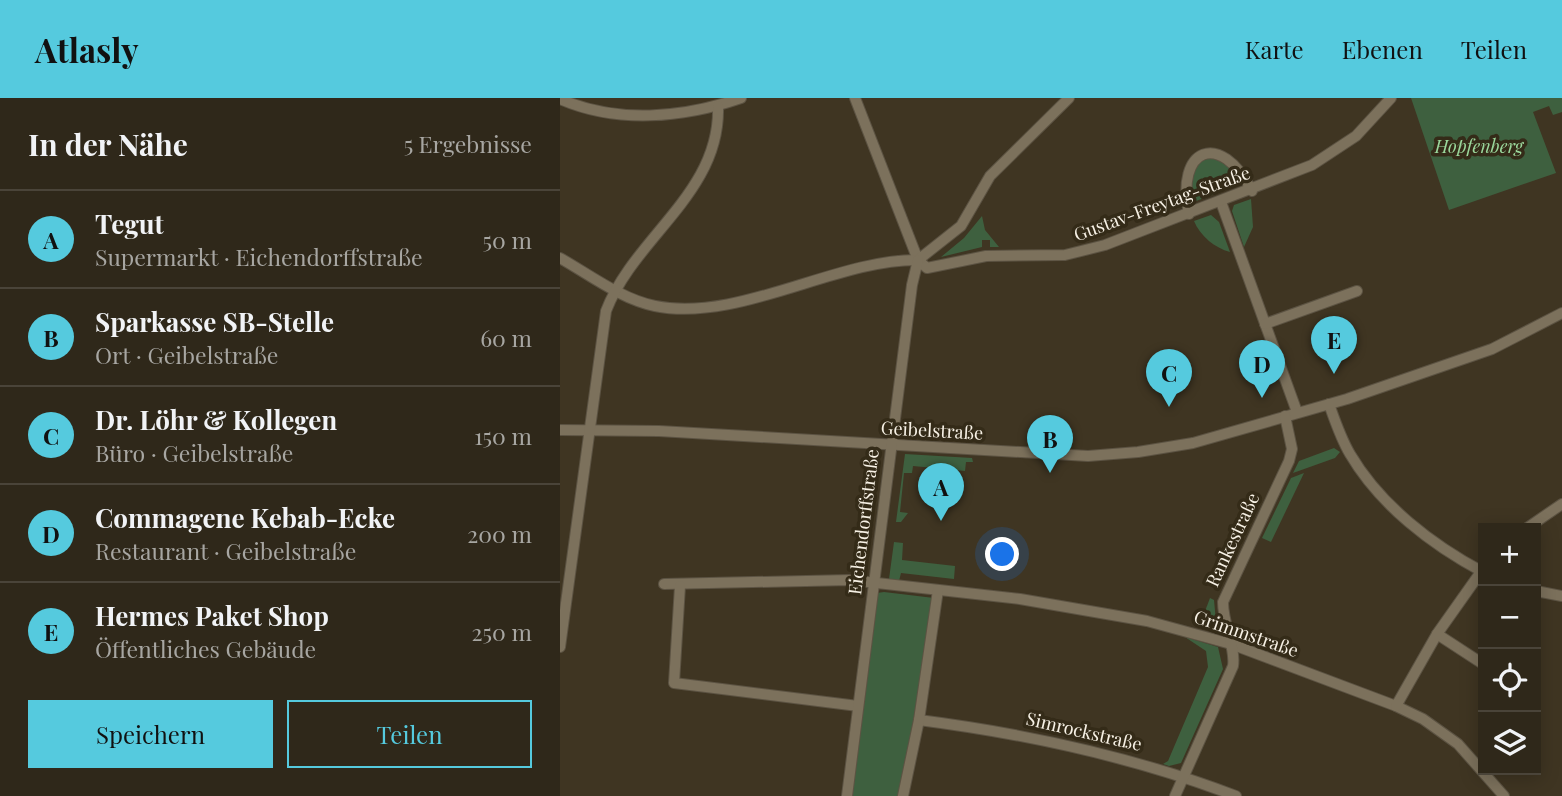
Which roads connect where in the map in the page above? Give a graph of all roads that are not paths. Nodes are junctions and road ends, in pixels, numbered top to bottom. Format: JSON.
{"nodes":[{"id":1,"x":741,"y":98,"type":"edge"},
{"id":2,"x":855,"y":98,"type":"edge"},
{"id":3,"x":1069,"y":98,"type":"edge"},
{"id":4,"x":1391,"y":98,"type":"edge"},
{"id":5,"x":560,"y":99,"type":"edge"},
{"id":6,"x":718,"y":106,"type":"junction"},
{"id":7,"x":1252,"y":191,"type":"junction"},
{"id":8,"x":1221,"y":202,"type":"junction"},
{"id":9,"x":1189,"y":214,"type":"junction"},
{"id":10,"x":560,"y":258,"type":"edge"},
{"id":11,"x":918,"y":260,"type":"junction"},
{"id":12,"x":615,"y":289,"type":"junction"},
{"id":13,"x":1357,"y":291,"type":"dead end"},
{"id":14,"x":1562,"y":313,"type":"edge"},
{"id":15,"x":1265,"y":324,"type":"junction"},
{"id":16,"x":1329,"y":404,"type":"junction"},
{"id":17,"x":1297,"y":412,"type":"junction"},
{"id":18,"x":1285,"y":416,"type":"junction"},
{"id":19,"x":589,"y":429,"type":"junction"},
{"id":20,"x":560,"y":430,"type":"edge"},
{"id":21,"x":891,"y":446,"type":"junction"},
{"id":22,"x":1562,"y":504,"type":"edge"},
{"id":23,"x":1534,"y":523,"type":"edge"},
{"id":24,"x":1478,"y":568,"type":"edge"},
{"id":25,"x":1478,"y":578,"type":"edge"},
{"id":26,"x":875,"y":583,"type":"junction"},
{"id":27,"x":664,"y":584,"type":"dead end"},
{"id":28,"x":680,"y":586,"type":"junction"},
{"id":29,"x":938,"y":590,"type":"junction"},
{"id":30,"x":1541,"y":592,"type":"edge"},
{"id":31,"x":1562,"y":597,"type":"edge"},
{"id":32,"x":562,"y":623,"type":"edge"},
{"id":33,"x":1437,"y":634,"type":"junction"},
{"id":34,"x":1231,"y":644,"type":"junction"},
{"id":35,"x":560,"y":647,"type":"edge"},
{"id":36,"x":1478,"y":661,"type":"edge"},
{"id":37,"x":858,"y":706,"type":"junction"},
{"id":38,"x":1396,"y":706,"type":"junction"},
{"id":39,"x":919,"y":720,"type":"junction"},
{"id":40,"x":1185,"y":776,"type":"junction"},
{"id":41,"x":847,"y":796,"type":"edge"},
{"id":42,"x":903,"y":796,"type":"edge"},
{"id":43,"x":1175,"y":796,"type":"edge"},
{"id":44,"x":1236,"y":796,"type":"edge"},
{"id":45,"x":1504,"y":796,"type":"edge"}],
"edges":[{"from":1,"to":6,"type":"street"},
{"from":2,"to":11,"type":"street"},
{"from":3,"to":11,"type":"street"},
{"from":4,"to":7,"type":"street","name":"Gustav-Freytag-Straße"},
{"from":5,"to":6,"type":"street"},
{"from":6,"to":12,"type":"street"},
{"from":7,"to":8,"type":"street","name":"Gustav-Freytag-Straße"},
{"from":7,"to":9,"type":"street"},
{"from":8,"to":9,"type":"street","name":"Gustav-Freytag-Straße"},
{"from":8,"to":15,"type":"street"},
{"from":9,"to":11,"type":"street","name":"Gustav-Freytag-Straße"},
{"from":10,"to":12,"type":"street","name":"Gustav-Freytag-Straße"},
{"from":11,"to":12,"type":"street","name":"Gustav-Freytag-Straße"},
{"from":11,"to":21,"type":"street","name":"Eichendorffstraße"},
{"from":12,"to":19,"type":"street"},
{"from":13,"to":15,"type":"street"},
{"from":14,"to":16,"type":"street","name":"Geibelstraße"},
{"from":15,"to":17,"type":"street"},
{"from":16,"to":17,"type":"street","name":"Geibelstraße"},
{"from":16,"to":24,"type":"street"},
{"from":17,"to":18,"type":"street","name":"Geibelstraße"},
{"from":18,"to":21,"type":"street","name":"Geibelstraße"},
{"from":18,"to":34,"type":"street","name":"Rankestraße"},
{"from":19,"to":20,"type":"street","name":"Geibelstraße"},
{"from":19,"to":21,"type":"street","name":"Geibelstraße"},
{"from":19,"to":32,"type":"street"},
{"from":21,"to":26,"type":"street","name":"Eichendorffstraße"},
{"from":22,"to":23,"type":"street"},
{"from":25,"to":33,"type":"street"},
{"from":26,"to":28,"type":"street","name":"Grimmstraße"},
{"from":26,"to":29,"type":"street","name":"Grimmstraße"},
{"from":26,"to":37,"type":"street","name":"Eichendorffstraße"},
{"from":27,"to":28,"type":"street","name":"Grimmstraße"},
{"from":28,"to":37,"type":"street"},
{"from":29,"to":34,"type":"street","name":"Grimmstraße"},
{"from":29,"to":39,"type":"street"},
{"from":30,"to":31,"type":"street"},
{"from":32,"to":35,"type":"street"},
{"from":33,"to":36,"type":"street"},
{"from":33,"to":38,"type":"street"},
{"from":34,"to":38,"type":"street","name":"Grimmstraße"},
{"from":34,"to":40,"type":"street","name":"Rankestraße"},
{"from":37,"to":41,"type":"street","name":"Eichendorffstraße"},
{"from":38,"to":45,"type":"street","name":"Grimmstraße"},
{"from":39,"to":40,"type":"street","name":"Simrockstraße"},
{"from":39,"to":42,"type":"street"},
{"from":40,"to":43,"type":"street","name":"Rankestraße"},
{"from":40,"to":44,"type":"street","name":"Simrockstraße"}]}
